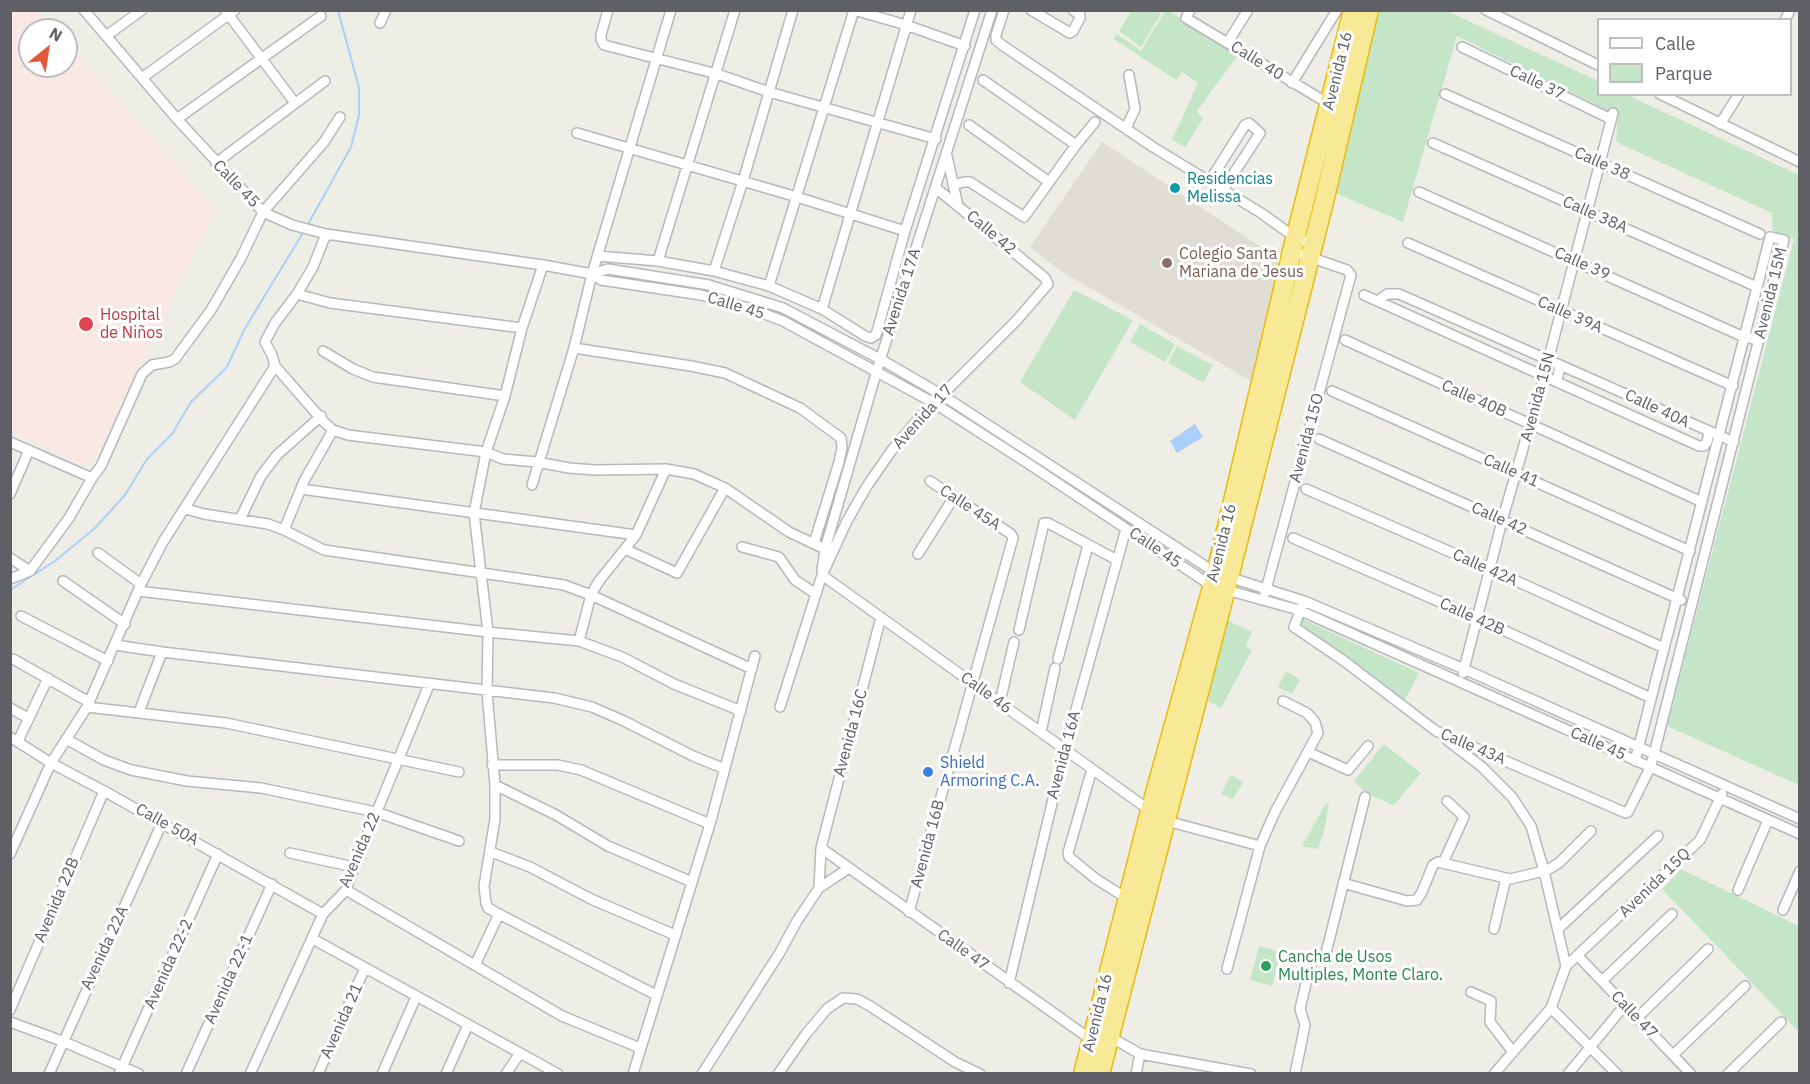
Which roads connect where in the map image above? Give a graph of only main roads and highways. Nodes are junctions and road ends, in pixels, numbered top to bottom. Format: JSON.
{"nodes":[{"id":1,"x":1353,"y":10,"type":"edge"},
{"id":2,"x":1369,"y":10,"type":"edge"},
{"id":3,"x":1302,"y":248,"type":"junction"},
{"id":4,"x":1221,"y":581,"type":"junction"},
{"id":5,"x":1100,"y":1039,"type":"junction"},
{"id":6,"x":1083,"y":1074,"type":"edge"},
{"id":7,"x":1100,"y":1074,"type":"edge"}],
"edges":[{"from":1,"to":3,"type":"highway","name":"Avenida 16"},
{"from":2,"to":3,"type":"highway","name":"Avenida 16"},
{"from":3,"to":4,"type":"highway","name":"Avenida 16"},
{"from":4,"to":5,"type":"highway","name":"Avenida 16"},
{"from":4,"to":5,"type":"highway","name":"Avenida 16"},
{"from":5,"to":6,"type":"highway","name":"Avenida 16"},
{"from":5,"to":7,"type":"highway","name":"Avenida 16"}]}
